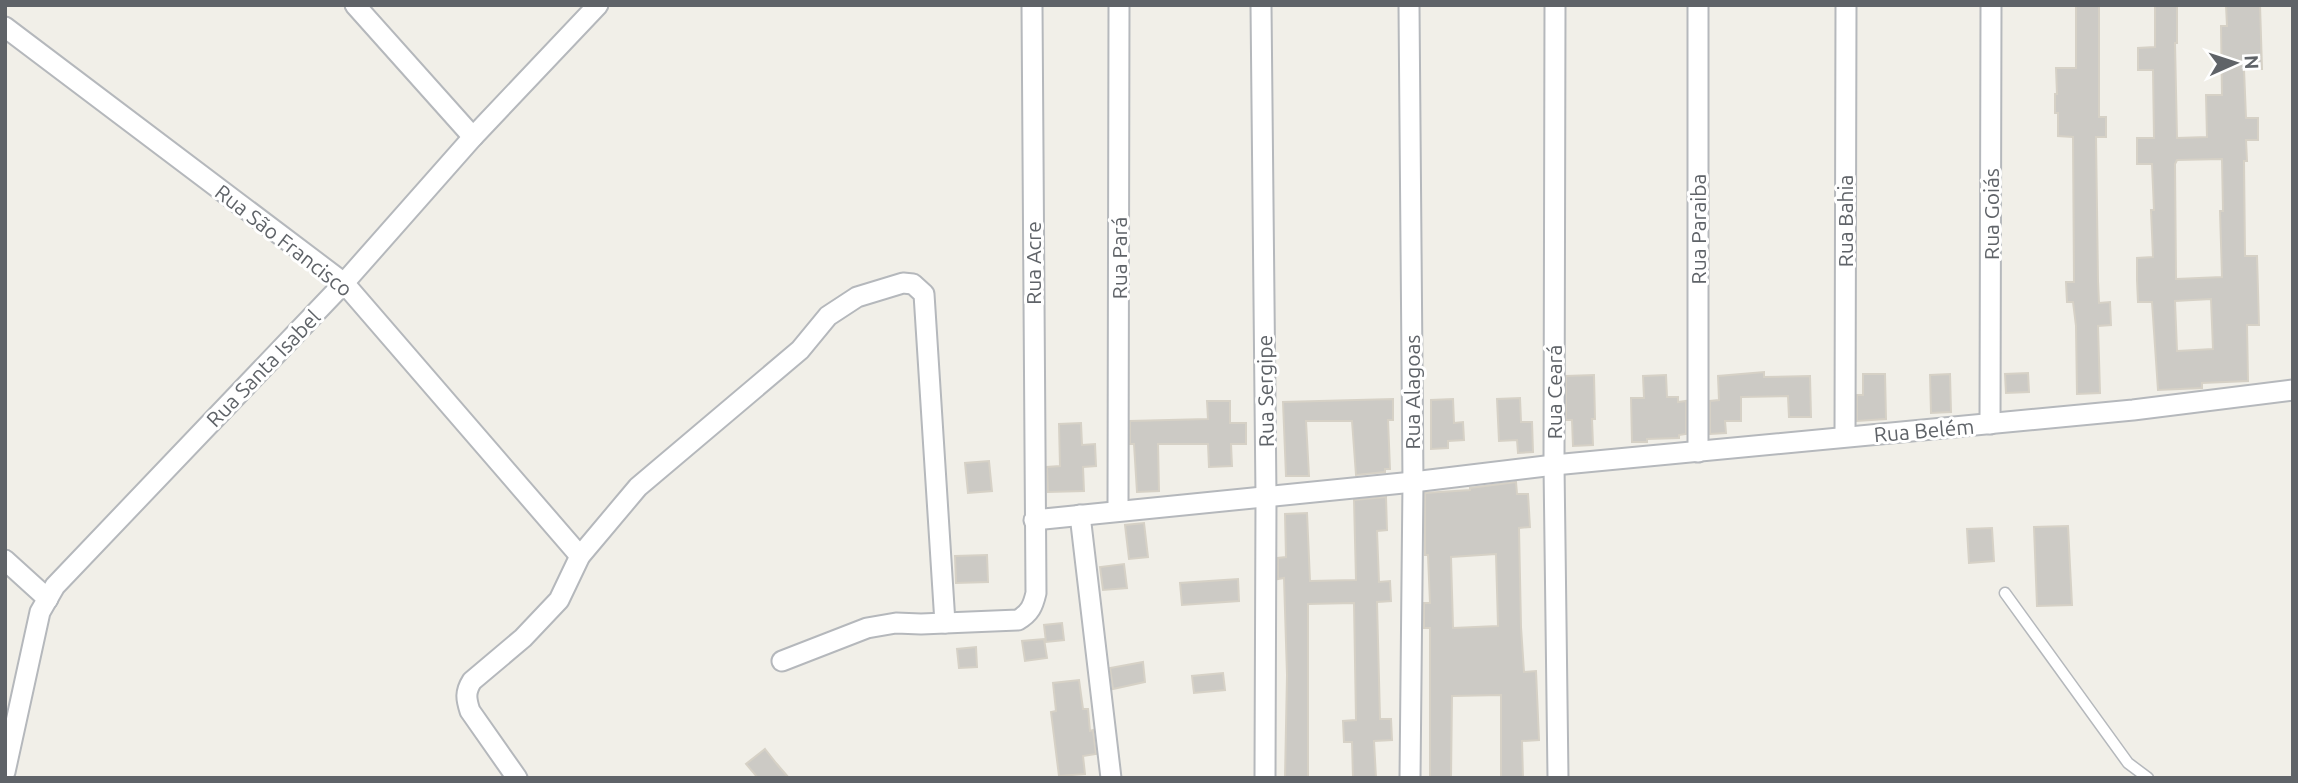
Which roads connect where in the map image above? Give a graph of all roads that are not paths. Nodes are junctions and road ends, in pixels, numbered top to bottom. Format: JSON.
{"nodes":[{"id":1,"x":355,"y":5,"type":"edge"},
{"id":2,"x":598,"y":5,"type":"edge"},
{"id":3,"x":1032,"y":5,"type":"edge"},
{"id":4,"x":1119,"y":5,"type":"edge"},
{"id":5,"x":1261,"y":5,"type":"edge"},
{"id":6,"x":1409,"y":5,"type":"edge"},
{"id":7,"x":1555,"y":5,"type":"edge"},
{"id":8,"x":1698,"y":5,"type":"edge"},
{"id":9,"x":1846,"y":5,"type":"edge"},
{"id":10,"x":1991,"y":5,"type":"edge"},
{"id":11,"x":5,"y":27,"type":"edge"},
{"id":12,"x":473,"y":137,"type":"junction"},
{"id":13,"x":344,"y":284,"type":"junction"},
{"id":14,"x":2293,"y":390,"type":"edge"},
{"id":15,"x":1990,"y":424,"type":"junction"},
{"id":16,"x":1845,"y":436,"type":"junction"},
{"id":17,"x":1698,"y":452,"type":"junction"},
{"id":18,"x":1554,"y":465,"type":"junction"},
{"id":19,"x":1413,"y":482,"type":"junction"},
{"id":20,"x":1266,"y":497,"type":"junction"},
{"id":21,"x":1118,"y":510,"type":"junction"},
{"id":22,"x":1080,"y":515,"type":"junction"},
{"id":23,"x":1034,"y":520,"type":"junction"},
{"id":24,"x":580,"y":556,"type":"junction"},
{"id":25,"x":5,"y":561,"type":"edge"},
{"id":26,"x":2005,"y":593,"type":"dead end"},
{"id":27,"x":48,"y":599,"type":"junction"},
{"id":28,"x":945,"y":623,"type":"junction"},
{"id":29,"x":782,"y":662,"type":"dead end"},
{"id":30,"x":5,"y":772,"type":"edge"},
{"id":31,"x":517,"y":778,"type":"edge"},
{"id":32,"x":1111,"y":778,"type":"edge"},
{"id":33,"x":1265,"y":778,"type":"edge"},
{"id":34,"x":1410,"y":778,"type":"edge"},
{"id":35,"x":1558,"y":778,"type":"edge"},
{"id":36,"x":2148,"y":778,"type":"edge"}],
"edges":[{"from":1,"to":12,"type":"street"},
{"from":2,"to":12,"type":"street","name":"Rua Santa Isabel"},
{"from":3,"to":23,"type":"street","name":"Rua Acre"},
{"from":4,"to":21,"type":"street","name":"Rua Pará"},
{"from":5,"to":20,"type":"street","name":"Rua Sergipe"},
{"from":6,"to":19,"type":"street","name":"Rua Alagoas"},
{"from":7,"to":18,"type":"street","name":"Rua Ceará"},
{"from":8,"to":17,"type":"street","name":"Rua Paraiba"},
{"from":9,"to":16,"type":"street","name":"Rua Bahia"},
{"from":10,"to":15,"type":"street","name":"Rua Goiás"},
{"from":11,"to":13,"type":"street","name":"Rua São Francisco"},
{"from":12,"to":13,"type":"street","name":"Rua Santa Isabel"},
{"from":13,"to":24,"type":"street","name":"Rua São Francisco"},
{"from":13,"to":27,"type":"street","name":"Rua Santa Isabel"},
{"from":14,"to":15,"type":"street","name":"Rua Belém"},
{"from":15,"to":16,"type":"street","name":"Rua Belém"},
{"from":16,"to":17,"type":"street","name":"Rua Belém"},
{"from":17,"to":18,"type":"street","name":"Rua Belém"},
{"from":18,"to":19,"type":"street","name":"Rua Belém"},
{"from":18,"to":35,"type":"street","name":"Rua Ceará"},
{"from":19,"to":20,"type":"street","name":"Rua Belém"},
{"from":19,"to":34,"type":"street","name":"Rua Alagoas"},
{"from":20,"to":21,"type":"street","name":"Rua Belém"},
{"from":20,"to":33,"type":"street","name":"Rua Sergipe"},
{"from":21,"to":22,"type":"street","name":"Rua Belém"},
{"from":22,"to":23,"type":"street","name":"Rua Belém"},
{"from":22,"to":32,"type":"street"},
{"from":23,"to":28,"type":"street","name":"Rua Acre"},
{"from":24,"to":28,"type":"street"},
{"from":24,"to":31,"type":"street"},
{"from":25,"to":27,"type":"street"},
{"from":26,"to":36,"type":"lane"},
{"from":27,"to":30,"type":"street","name":"Rua Santa Isabel"},
{"from":28,"to":29,"type":"street"}]}
